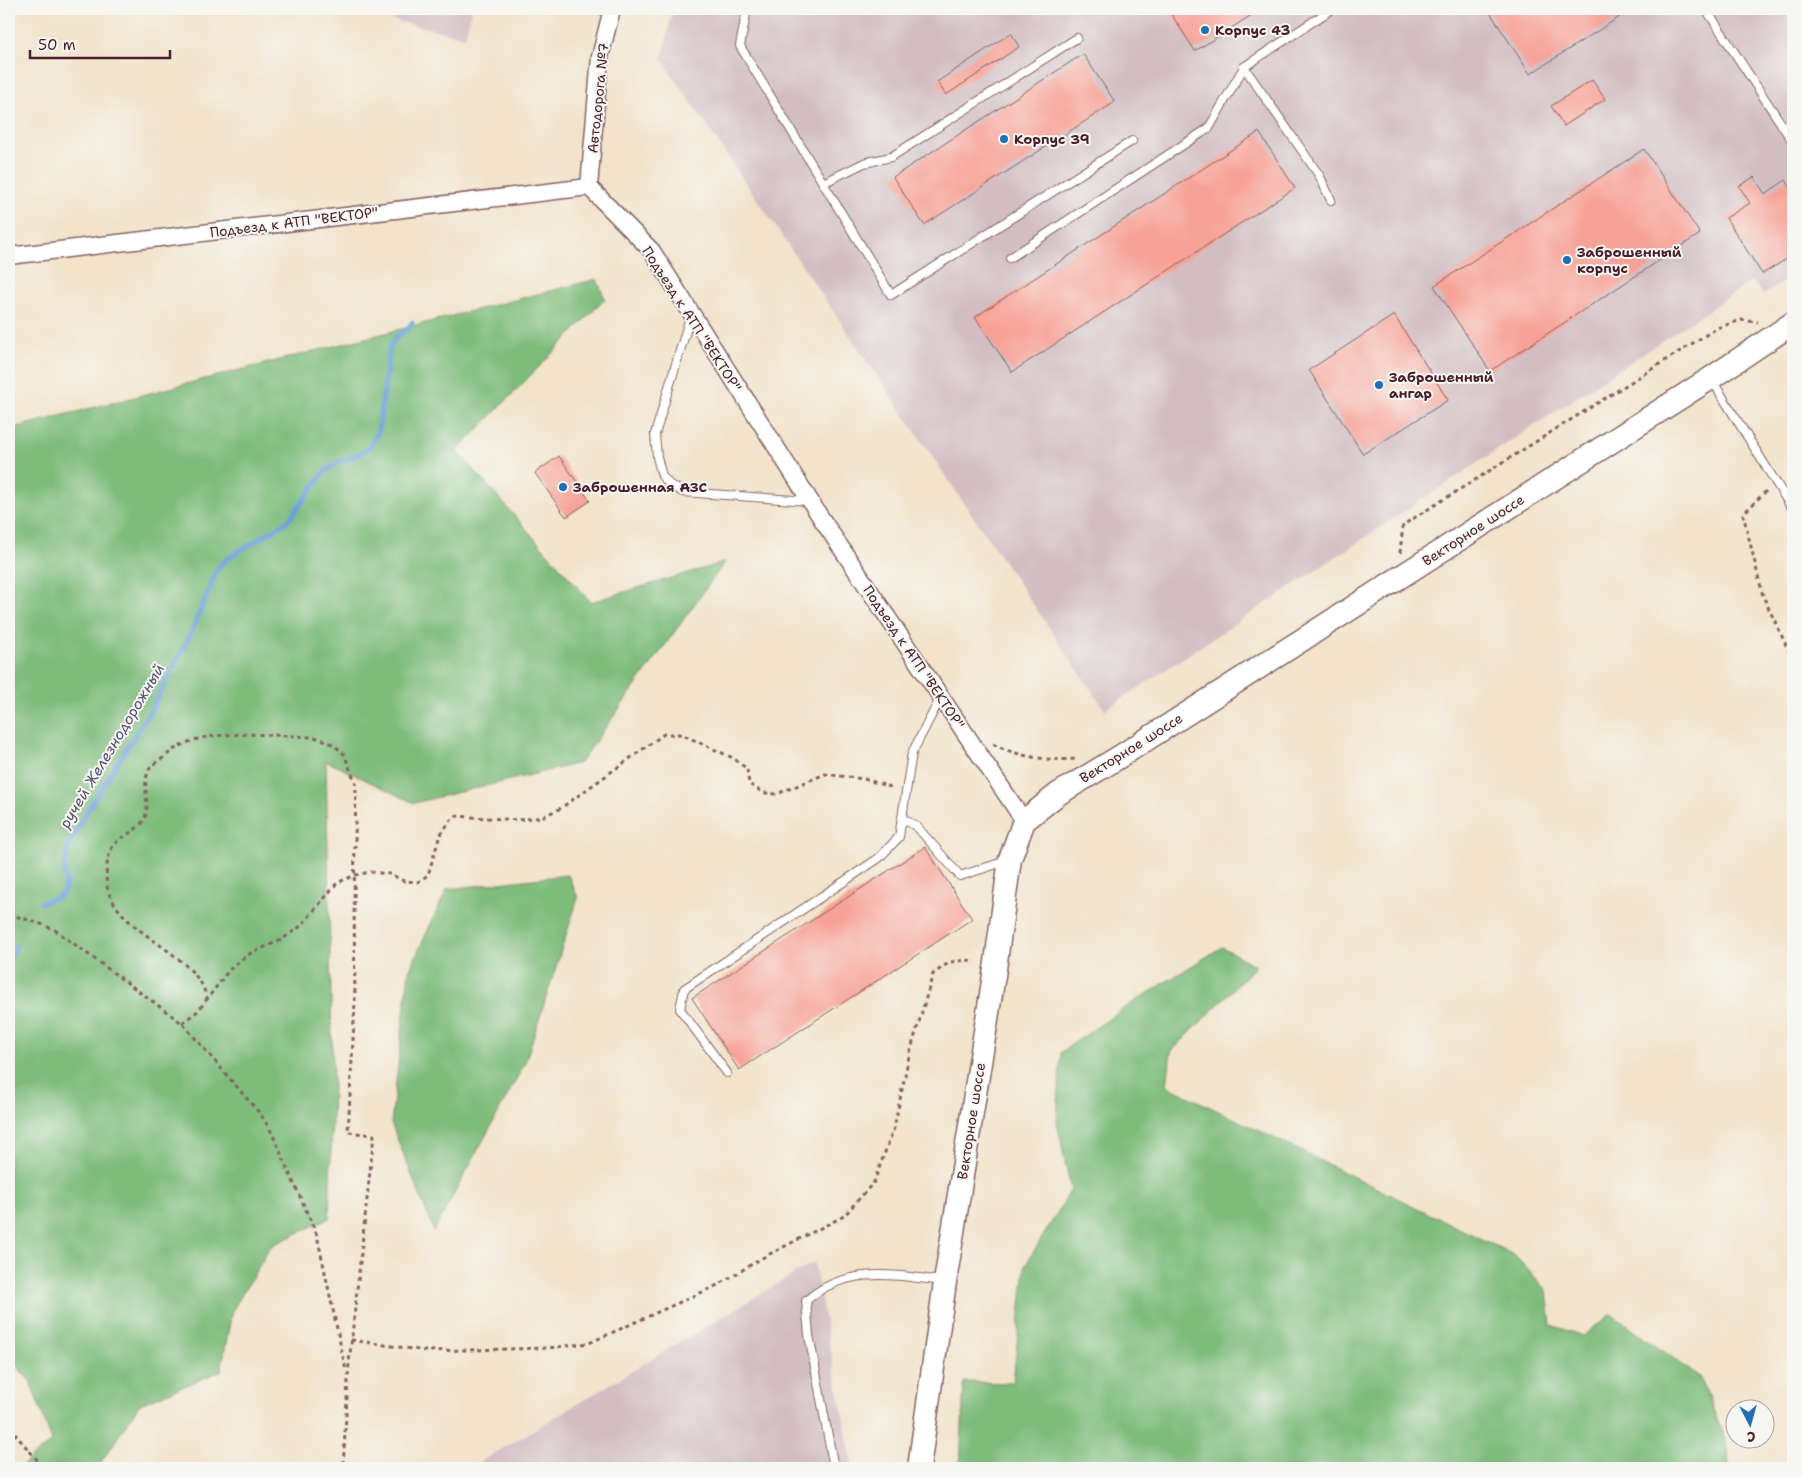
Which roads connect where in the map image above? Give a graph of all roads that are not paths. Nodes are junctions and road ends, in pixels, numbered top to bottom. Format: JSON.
{"nodes":[{"id":1,"x":612,"y":9,"type":"edge"},
{"id":2,"x":747,"y":9,"type":"edge"},
{"id":3,"x":1332,"y":9,"type":"edge"},
{"id":4,"x":1706,"y":9,"type":"edge"},
{"id":5,"x":1077,"y":38,"type":"dead end"},
{"id":6,"x":1244,"y":67,"type":"junction"},
{"id":7,"x":1132,"y":141,"type":"dead end"},
{"id":8,"x":1793,"y":142,"type":"edge"},
{"id":9,"x":823,"y":183,"type":"junction"},
{"id":10,"x":589,"y":187,"type":"junction"},
{"id":11,"x":1331,"y":200,"type":"dead end"},
{"id":12,"x":9,"y":256,"type":"edge"},
{"id":13,"x":1010,"y":258,"type":"dead end"},
{"id":14,"x":691,"y":314,"type":"junction"},
{"id":15,"x":1793,"y":323,"type":"edge"},
{"id":16,"x":1711,"y":378,"type":"junction"},
{"id":17,"x":811,"y":501,"type":"junction"},
{"id":18,"x":1793,"y":510,"type":"edge"},
{"id":19,"x":942,"y":698,"type":"junction"},
{"id":20,"x":902,"y":818,"type":"junction"},
{"id":21,"x":1024,"y":821,"type":"junction"},
{"id":22,"x":1010,"y":859,"type":"junction"},
{"id":23,"x":727,"y":1073,"type":"dead end"},
{"id":24,"x":945,"y":1282,"type":"junction"},
{"id":25,"x":834,"y":1468,"type":"edge"},
{"id":26,"x":919,"y":1468,"type":"edge"}],
"edges":[{"from":1,"to":10,"type":"street","name":"Автодорога №7"},
{"from":2,"to":9,"type":"lane"},
{"from":3,"to":6,"type":"lane"},
{"from":4,"to":8,"type":"lane"},
{"from":5,"to":9,"type":"lane"},
{"from":6,"to":11,"type":"lane"},
{"from":6,"to":13,"type":"lane"},
{"from":7,"to":9,"type":"lane"},
{"from":10,"to":12,"type":"street","name":"Подъезд к АТП \"ВЕКТОР\""},
{"from":10,"to":14,"type":"street","name":"Подъезд к АТП \"ВЕКТОР\""},
{"from":14,"to":17,"type":"street","name":"Подъезд к АТП \"ВЕКТОР\""},
{"from":14,"to":17,"type":"lane"},
{"from":15,"to":16,"type":"main road","name":"Векторное шоссе"},
{"from":16,"to":18,"type":"lane"},
{"from":16,"to":21,"type":"main road","name":"Векторное шоссе"},
{"from":17,"to":19,"type":"street","name":"Подъезд к АТП \"ВЕКТОР\""},
{"from":19,"to":20,"type":"lane"},
{"from":19,"to":21,"type":"street","name":"Подъезд к АТП \"ВЕКТОР\""},
{"from":20,"to":22,"type":"lane"},
{"from":20,"to":23,"type":"lane"},
{"from":21,"to":22,"type":"main road","name":"Векторное шоссе"},
{"from":22,"to":24,"type":"main road","name":"Векторное шоссе"},
{"from":24,"to":25,"type":"lane"},
{"from":24,"to":26,"type":"main road","name":"Векторное шоссе"}]}
